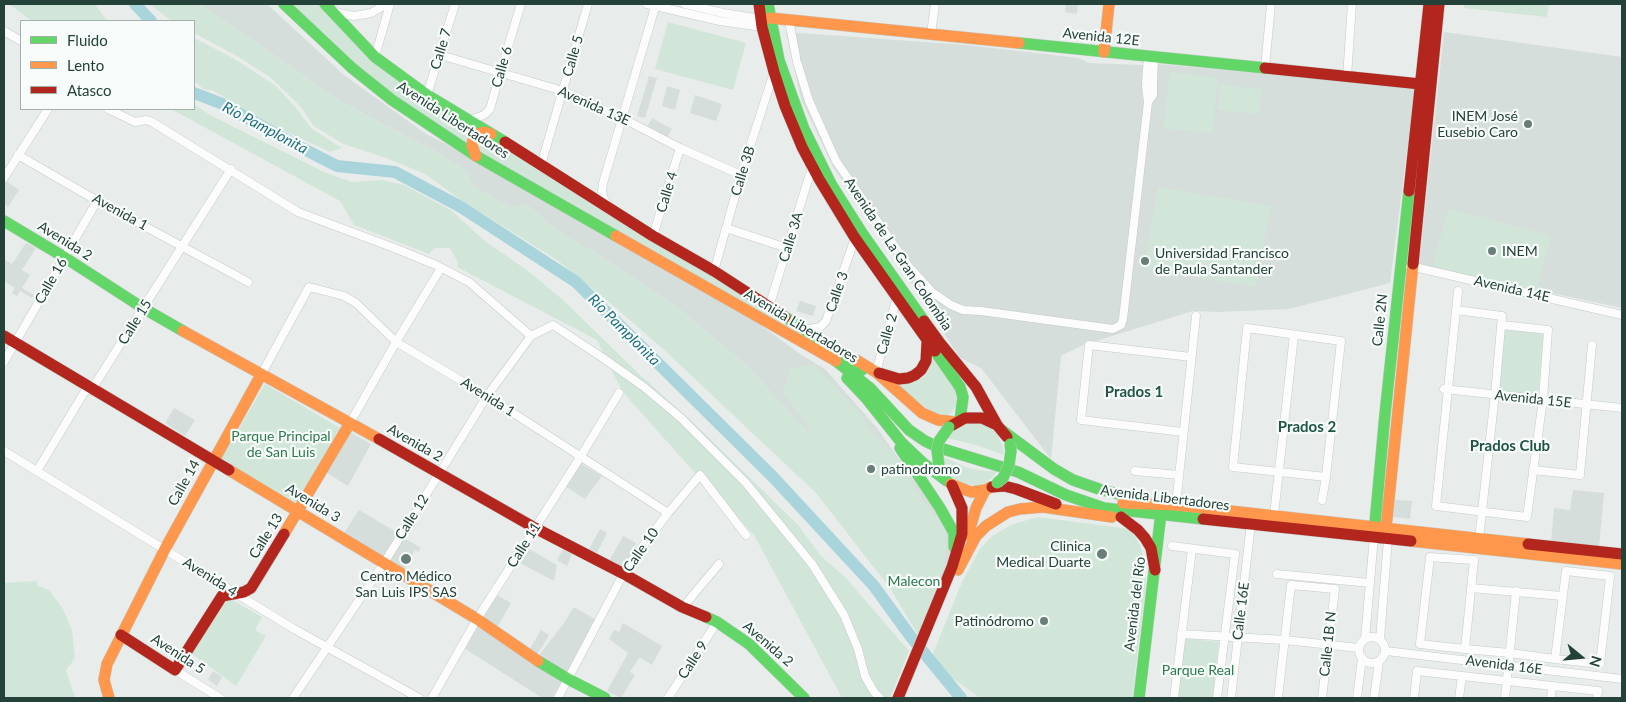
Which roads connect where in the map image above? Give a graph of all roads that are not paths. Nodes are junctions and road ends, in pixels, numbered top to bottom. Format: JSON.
{"nodes":[{"id":1,"x":284,"y":4,"type":"edge"},
{"id":2,"x":389,"y":4,"type":"edge"},
{"id":3,"x":455,"y":4,"type":"edge"},
{"id":4,"x":521,"y":4,"type":"edge"},
{"id":5,"x":588,"y":4,"type":"edge"},
{"id":6,"x":646,"y":4,"type":"edge"},
{"id":7,"x":685,"y":4,"type":"edge"},
{"id":8,"x":726,"y":4,"type":"edge"},
{"id":9,"x":759,"y":4,"type":"edge"},
{"id":10,"x":768,"y":4,"type":"edge"},
{"id":11,"x":935,"y":4,"type":"edge"},
{"id":12,"x":1103,"y":4,"type":"edge"},
{"id":13,"x":1109,"y":4,"type":"edge"},
{"id":14,"x":1271,"y":4,"type":"edge"},
{"id":15,"x":1352,"y":4,"type":"edge"},
{"id":16,"x":1429,"y":4,"type":"edge"},
{"id":17,"x":1439,"y":4,"type":"edge"},
{"id":18,"x":326,"y":5,"type":"edge"},
{"id":19,"x":656,"y":5,"type":"edge"},
{"id":20,"x":723,"y":13,"type":"junction"},
{"id":21,"x":789,"y":20,"type":"junction"},
{"id":22,"x":720,"y":21,"type":"junction"},
{"id":23,"x":764,"y":21,"type":"junction"},
{"id":24,"x":4,"y":31,"type":"edge"},
{"id":25,"x":931,"y":34,"type":"junction"},
{"id":26,"x":20,"y":40,"type":"edge"},
{"id":27,"x":1101,"y":52,"type":"junction"},
{"id":28,"x":440,"y":55,"type":"junction"},
{"id":29,"x":375,"y":57,"type":"junction"},
{"id":30,"x":1151,"y":57,"type":"junction"},
{"id":31,"x":1265,"y":68,"type":"junction"},
{"id":32,"x":774,"y":72,"type":"junction"},
{"id":33,"x":500,"y":73,"type":"junction"},
{"id":34,"x":1347,"y":77,"type":"junction"},
{"id":35,"x":1425,"y":84,"type":"junction"},
{"id":36,"x":563,"y":91,"type":"junction"},
{"id":37,"x":427,"y":95,"type":"junction"},
{"id":38,"x":47,"y":110,"type":"edge"},
{"id":39,"x":110,"y":110,"type":"edge"},
{"id":40,"x":622,"y":118,"type":"junction"},
{"id":41,"x":470,"y":120,"type":"junction"},
{"id":42,"x":491,"y":134,"type":"junction"},
{"id":43,"x":680,"y":148,"type":"junction"},
{"id":44,"x":18,"y":155,"type":"junction"},
{"id":45,"x":476,"y":156,"type":"junction"},
{"id":46,"x":541,"y":165,"type":"junction"},
{"id":47,"x":812,"y":166,"type":"junction"},
{"id":48,"x":231,"y":170,"type":"junction"},
{"id":49,"x":741,"y":175,"type":"junction"},
{"id":50,"x":4,"y":178,"type":"edge"},
{"id":51,"x":97,"y":200,"type":"junction"},
{"id":52,"x":613,"y":210,"type":"junction"},
{"id":53,"x":4,"y":221,"type":"edge"},
{"id":54,"x":726,"y":228,"type":"junction"},
{"id":55,"x":653,"y":236,"type":"junction"},
{"id":56,"x":856,"y":238,"type":"junction"},
{"id":57,"x":182,"y":246,"type":"junction"},
{"id":58,"x":787,"y":248,"type":"junction"},
{"id":59,"x":64,"y":257,"type":"junction"},
{"id":60,"x":1401,"y":265,"type":"junction"},
{"id":61,"x":1412,"y":267,"type":"junction"},
{"id":62,"x":441,"y":268,"type":"junction"},
{"id":63,"x":714,"y":271,"type":"junction"},
{"id":64,"x":248,"y":282,"type":"dead end"},
{"id":65,"x":309,"y":287,"type":"joint"},
{"id":66,"x":1458,"y":291,"type":"dead end"},
{"id":67,"x":897,"y":297,"type":"junction"},
{"id":68,"x":770,"y":307,"type":"junction"},
{"id":69,"x":144,"y":308,"type":"junction"},
{"id":70,"x":1456,"y":310,"type":"junction"},
{"id":71,"x":1622,"y":315,"type":"edge"},
{"id":72,"x":1196,"y":316,"type":"dead end"},
{"id":73,"x":1401,"y":323,"type":"junction"},
{"id":74,"x":1502,"y":325,"type":"junction"},
{"id":75,"x":803,"y":330,"type":"junction"},
{"id":76,"x":1294,"y":335,"type":"junction"},
{"id":77,"x":4,"y":336,"type":"edge"},
{"id":78,"x":531,"y":336,"type":"junction"},
{"id":79,"x":15,"y":342,"type":"junction"},
{"id":80,"x":396,"y":342,"type":"junction"},
{"id":81,"x":801,"y":342,"type":"junction"},
{"id":82,"x":927,"y":342,"type":"junction"},
{"id":83,"x":1592,"y":345,"type":"dead end"},
{"id":84,"x":842,"y":355,"type":"junction"},
{"id":85,"x":1191,"y":357,"type":"junction"},
{"id":86,"x":4,"y":362,"type":"edge"},
{"id":87,"x":876,"y":372,"type":"junction"},
{"id":88,"x":261,"y":375,"type":"junction"},
{"id":89,"x":92,"y":389,"type":"junction"},
{"id":90,"x":1447,"y":389,"type":"junction"},
{"id":91,"x":619,"y":393,"type":"dead end"},
{"id":92,"x":1495,"y":394,"type":"junction"},
{"id":93,"x":487,"y":396,"type":"junction"},
{"id":94,"x":1542,"y":399,"type":"junction"},
{"id":95,"x":1587,"y":404,"type":"junction"},
{"id":96,"x":1622,"y":408,"type":"edge"},
{"id":97,"x":1385,"y":414,"type":"junction"},
{"id":98,"x":1397,"y":416,"type":"junction"},
{"id":99,"x":881,"y":419,"type":"junction"},
{"id":100,"x":350,"y":423,"type":"junction"},
{"id":101,"x":955,"y":423,"type":"junction"},
{"id":102,"x":1000,"y":428,"type":"junction"},
{"id":103,"x":1184,"y":432,"type":"junction"},
{"id":104,"x":4,"y":451,"type":"edge"},
{"id":105,"x":581,"y":456,"type":"junction"},
{"id":106,"x":214,"y":461,"type":"junction"},
{"id":107,"x":1533,"y":470,"type":"junction"},
{"id":108,"x":37,"y":471,"type":"junction"},
{"id":109,"x":1135,"y":471,"type":"dead end"},
{"id":110,"x":1279,"y":472,"type":"junction"},
{"id":111,"x":439,"y":474,"type":"junction"},
{"id":112,"x":1179,"y":476,"type":"junction"},
{"id":113,"x":1326,"y":477,"type":"junction"},
{"id":114,"x":950,"y":483,"type":"junction"},
{"id":115,"x":991,"y":487,"type":"junction"},
{"id":116,"x":1322,"y":500,"type":"dead end"},
{"id":117,"x":1176,"y":505,"type":"junction"},
{"id":118,"x":1149,"y":508,"type":"junction"},
{"id":119,"x":1077,"y":511,"type":"junction"},
{"id":120,"x":298,"y":512,"type":"junction"},
{"id":121,"x":1481,"y":512,"type":"junction"},
{"id":122,"x":668,"y":513,"type":"junction"},
{"id":123,"x":1161,"y":513,"type":"junction"},
{"id":124,"x":1274,"y":515,"type":"junction"},
{"id":125,"x":1121,"y":517,"type":"junction"},
{"id":126,"x":1251,"y":523,"type":"junction"},
{"id":127,"x":535,"y":528,"type":"junction"},
{"id":128,"x":1374,"y":532,"type":"junction"},
{"id":129,"x":1387,"y":533,"type":"junction"},
{"id":130,"x":746,"y":535,"type":"dead end"},
{"id":131,"x":1479,"y":539,"type":"junction"},
{"id":132,"x":1172,"y":546,"type":"dead end"},
{"id":133,"x":1192,"y":548,"type":"junction"},
{"id":134,"x":165,"y":549,"type":"junction"},
{"id":135,"x":1622,"y":554,"type":"edge"},
{"id":136,"x":384,"y":563,"type":"junction"},
{"id":137,"x":719,"y":564,"type":"dead end"},
{"id":138,"x":1622,"y":564,"type":"edge"},
{"id":139,"x":955,"y":569,"type":"junction"},
{"id":140,"x":1155,"y":570,"type":"junction"},
{"id":141,"x":624,"y":574,"type":"junction"},
{"id":142,"x":1277,"y":574,"type":"dead end"},
{"id":143,"x":1370,"y":583,"type":"junction"},
{"id":144,"x":1471,"y":588,"type":"junction"},
{"id":145,"x":1516,"y":592,"type":"junction"},
{"id":146,"x":234,"y":593,"type":"junction"},
{"id":147,"x":1562,"y":596,"type":"junction"},
{"id":148,"x":688,"y":600,"type":"dead end"},
{"id":149,"x":477,"y":619,"type":"junction"},
{"id":150,"x":717,"y":622,"type":"junction"},
{"id":151,"x":1181,"y":634,"type":"junction"},
{"id":152,"x":121,"y":635,"type":"junction"},
{"id":153,"x":1224,"y":636,"type":"junction"},
{"id":154,"x":1238,"y":636,"type":"junction"},
{"id":155,"x":1365,"y":639,"type":"junction"},
{"id":156,"x":1380,"y":639,"type":"junction"},
{"id":157,"x":1285,"y":640,"type":"junction"},
{"id":158,"x":1328,"y":644,"type":"junction"},
{"id":159,"x":327,"y":647,"type":"junction"},
{"id":160,"x":1360,"y":648,"type":"junction"},
{"id":161,"x":1465,"y":648,"type":"junction"},
{"id":162,"x":1386,"y":651,"type":"junction"},
{"id":163,"x":1510,"y":653,"type":"junction"},
{"id":164,"x":1362,"y":658,"type":"junction"},
{"id":165,"x":1555,"y":659,"type":"junction"},
{"id":166,"x":1379,"y":662,"type":"junction"},
{"id":167,"x":1508,"y":665,"type":"junction"},
{"id":168,"x":175,"y":670,"type":"junction"},
{"id":169,"x":1462,"y":676,"type":"junction"},
{"id":170,"x":568,"y":679,"type":"junction"},
{"id":171,"x":1622,"y":679,"type":"edge"},
{"id":172,"x":1506,"y":681,"type":"junction"},
{"id":173,"x":1552,"y":686,"type":"junction"},
{"id":174,"x":207,"y":691,"type":"junction"},
{"id":175,"x":797,"y":696,"type":"edge"},
{"id":176,"x":109,"y":698,"type":"edge"},
{"id":177,"x":202,"y":698,"type":"edge"},
{"id":178,"x":220,"y":698,"type":"edge"},
{"id":179,"x":293,"y":698,"type":"edge"},
{"id":180,"x":419,"y":698,"type":"edge"},
{"id":181,"x":432,"y":698,"type":"edge"},
{"id":182,"x":558,"y":698,"type":"edge"},
{"id":183,"x":604,"y":698,"type":"edge"},
{"id":184,"x":668,"y":698,"type":"edge"},
{"id":185,"x":880,"y":698,"type":"edge"},
{"id":186,"x":898,"y":698,"type":"edge"},
{"id":187,"x":906,"y":698,"type":"edge"},
{"id":188,"x":1139,"y":698,"type":"edge"},
{"id":189,"x":1174,"y":698,"type":"edge"},
{"id":190,"x":1217,"y":698,"type":"edge"},
{"id":191,"x":1232,"y":698,"type":"edge"},
{"id":192,"x":1278,"y":698,"type":"edge"},
{"id":193,"x":1322,"y":698,"type":"edge"},
{"id":194,"x":1357,"y":698,"type":"edge"},
{"id":195,"x":1374,"y":698,"type":"edge"},
{"id":196,"x":1414,"y":698,"type":"edge"},
{"id":197,"x":1460,"y":698,"type":"edge"},
{"id":198,"x":1504,"y":698,"type":"edge"},
{"id":199,"x":1551,"y":698,"type":"edge"},
{"id":200,"x":1597,"y":698,"type":"edge"}],
"edges":[{"from":1,"to":45,"type":"main road","name":"Avenida Libertadores"},
{"from":2,"to":18,"type":"street"},
{"from":2,"to":29,"type":"street"},
{"from":3,"to":28,"type":"street","name":"Calle 7"},
{"from":4,"to":33,"type":"street","name":"Calle 6"},
{"from":5,"to":36,"type":"street","name":"Calle 5"},
{"from":6,"to":19,"type":"street","name":"Avenida 12E"},
{"from":7,"to":20,"type":"street","name":"Avenida 12E"},
{"from":8,"to":20,"type":"street"},
{"from":9,"to":23,"type":"main road","name":"Avenida de La Gran Colombia"},
{"from":10,"to":23,"type":"main road","name":"Avenida de La Gran Colombia"},
{"from":11,"to":25,"type":"street"},
{"from":12,"to":27,"type":"main road"},
{"from":13,"to":27,"type":"main road"},
{"from":14,"to":31,"type":"street"},
{"from":15,"to":34,"type":"street"},
{"from":16,"to":35,"type":"main road","name":"Calle 2N"},
{"from":17,"to":35,"type":"main road","name":"Calle 2N"},
{"from":18,"to":29,"type":"main road","name":"Avenida Libertadores"},
{"from":19,"to":22,"type":"street","name":"Avenida 12E"},
{"from":19,"to":40,"type":"street"},
{"from":20,"to":22,"type":"street"},
{"from":20,"to":23,"type":"street","name":"Avenida 12E"},
{"from":21,"to":23,"type":"main road","name":"Avenida 12E"},
{"from":21,"to":25,"type":"main road","name":"Avenida 12E"},
{"from":21,"to":30,"type":"street"},
{"from":22,"to":23,"type":"street","name":"Avenida 12E"},
{"from":23,"to":32,"type":"main road","name":"Avenida de La Gran Colombia"},
{"from":23,"to":102,"type":"main road","name":"Avenida de La Gran Colombia"},
{"from":24,"to":26,"type":"street"},
{"from":25,"to":27,"type":"main road","name":"Avenida 12E"},
{"from":27,"to":30,"type":"main road","name":"Avenida 12E"},
{"from":28,"to":33,"type":"street","name":"Avenida 13E"},
{"from":28,"to":37,"type":"street","name":"Calle 7"},
{"from":29,"to":37,"type":"main road","name":"Avenida Libertadores"},
{"from":30,"to":31,"type":"main road","name":"Avenida 12E"},
{"from":31,"to":34,"type":"main road","name":"Avenida 12E"},
{"from":32,"to":47,"type":"main road","name":"Avenida de La Gran Colombia"},
{"from":32,"to":49,"type":"street","name":"Calle 3B"},
{"from":33,"to":36,"type":"street","name":"Avenida 13E"},
{"from":33,"to":41,"type":"street","name":"Calle 6"},
{"from":34,"to":35,"type":"main road","name":"Avenida 12E"},
{"from":35,"to":60,"type":"main road","name":"Calle 2N"},
{"from":35,"to":61,"type":"main road","name":"Calle 2N"},
{"from":36,"to":40,"type":"street","name":"Avenida 13E"},
{"from":36,"to":46,"type":"street","name":"Calle 5"},
{"from":37,"to":41,"type":"main road","name":"Avenida Libertadores"},
{"from":38,"to":44,"type":"street"},
{"from":39,"to":48,"type":"street"},
{"from":40,"to":43,"type":"street","name":"Avenida 13E"},
{"from":40,"to":52,"type":"street"},
{"from":41,"to":42,"type":"main road","name":"Avenida Libertadores"},
{"from":42,"to":45,"type":"main road"},
{"from":42,"to":46,"type":"main road","name":"Avenida Libertadores"},
{"from":43,"to":49,"type":"street","name":"Avenida 13E"},
{"from":43,"to":55,"type":"street","name":"Calle 4"},
{"from":44,"to":50,"type":"street"},
{"from":44,"to":51,"type":"street","name":"Avenida 1"},
{"from":45,"to":81,"type":"main road","name":"Avenida Libertadores"},
{"from":46,"to":52,"type":"main road","name":"Avenida Libertadores"},
{"from":47,"to":56,"type":"main road","name":"Avenida de La Gran Colombia"},
{"from":47,"to":58,"type":"street","name":"Calle 3A"},
{"from":48,"to":57,"type":"street","name":"Calle 15"},
{"from":48,"to":62,"type":"street"},
{"from":49,"to":54,"type":"street","name":"Calle 3B"},
{"from":51,"to":57,"type":"street","name":"Avenida 1"},
{"from":51,"to":59,"type":"street","name":"Calle 16"},
{"from":52,"to":55,"type":"main road","name":"Avenida Libertadores"},
{"from":53,"to":59,"type":"main road","name":"Avenida 2"},
{"from":54,"to":58,"type":"street"},
{"from":54,"to":63,"type":"street","name":"Calle 3B"},
{"from":55,"to":63,"type":"main road","name":"Avenida Libertadores"},
{"from":56,"to":67,"type":"main road","name":"Avenida de La Gran Colombia"},
{"from":56,"to":75,"type":"street","name":"Calle 3"},
{"from":57,"to":64,"type":"street","name":"Avenida 1"},
{"from":57,"to":69,"type":"street","name":"Calle 15"},
{"from":58,"to":68,"type":"street","name":"Calle 3A"},
{"from":59,"to":69,"type":"main road","name":"Avenida 2"},
{"from":59,"to":79,"type":"street","name":"Calle 16"},
{"from":60,"to":61,"type":"street","name":"Avenida 14E"},
{"from":60,"to":73,"type":"main road","name":"Calle 2N"},
{"from":61,"to":71,"type":"street","name":"Avenida 14E"},
{"from":61,"to":73,"type":"main road","name":"Calle 2N"},
{"from":62,"to":78,"type":"street"},
{"from":62,"to":80,"type":"street","name":"Calle 13"},
{"from":63,"to":68,"type":"main road","name":"Avenida Libertadores"},
{"from":65,"to":80,"type":"street","name":"Avenida 1"},
{"from":65,"to":88,"type":"street","name":"Calle 14"},
{"from":66,"to":70,"type":"street"},
{"from":67,"to":82,"type":"main road","name":"Avenida de La Gran Colombia"},
{"from":67,"to":87,"type":"street","name":"Calle 2"},
{"from":68,"to":75,"type":"main road","name":"Avenida Libertadores"},
{"from":69,"to":88,"type":"main road","name":"Avenida 2"},
{"from":69,"to":89,"type":"street","name":"Calle 15"},
{"from":70,"to":74,"type":"street"},
{"from":70,"to":90,"type":"street"},
{"from":72,"to":85,"type":"street"},
{"from":73,"to":97,"type":"main road","name":"Calle 2N"},
{"from":73,"to":98,"type":"main road","name":"Calle 2N"},
{"from":74,"to":92,"type":"street"},
{"from":74,"to":94,"type":"street"},
{"from":75,"to":84,"type":"main road","name":"Avenida Libertadores"},
{"from":76,"to":110,"type":"street"},
{"from":76,"to":110,"type":"street"},
{"from":76,"to":113,"type":"street"},
{"from":77,"to":79,"type":"main road","name":"Avenida 3"},
{"from":78,"to":93,"type":"street","name":"Calle 12"},
{"from":78,"to":185,"type":"street"},
{"from":79,"to":86,"type":"street","name":"Calle 16"},
{"from":79,"to":89,"type":"main road","name":"Avenida 3"},
{"from":80,"to":93,"type":"street","name":"Avenida 1"},
{"from":80,"to":100,"type":"street","name":"Calle 13"},
{"from":81,"to":99,"type":"main road"},
{"from":81,"to":118,"type":"main road","name":"Avenida Libertadores"},
{"from":82,"to":87,"type":"main road"},
{"from":82,"to":101,"type":"main road","name":"Avenida de La Gran Colombia"},
{"from":83,"to":95,"type":"street"},
{"from":84,"to":87,"type":"main road"},
{"from":84,"to":118,"type":"main road","name":"Avenida Libertadores"},
{"from":85,"to":103,"type":"street"},
{"from":85,"to":103,"type":"street"},
{"from":87,"to":101,"type":"main road"},
{"from":88,"to":100,"type":"main road","name":"Avenida 2"},
{"from":88,"to":106,"type":"main road","name":"Calle 14"},
{"from":89,"to":106,"type":"main road","name":"Avenida 3"},
{"from":89,"to":108,"type":"street","name":"Calle 15"},
{"from":90,"to":92,"type":"street","name":"Avenida 15E"},
{"from":90,"to":121,"type":"street"},
{"from":91,"to":105,"type":"street","name":"Calle 11"},
{"from":92,"to":94,"type":"street","name":"Avenida 15E"},
{"from":92,"to":121,"type":"street"},
{"from":93,"to":105,"type":"street","name":"Avenida 1"},
{"from":93,"to":111,"type":"street","name":"Calle 12"},
{"from":94,"to":95,"type":"street","name":"Avenida 15E"},
{"from":94,"to":107,"type":"street"},
{"from":95,"to":96,"type":"street","name":"Avenida 15E"},
{"from":95,"to":107,"type":"street"},
{"from":97,"to":98,"type":"main road"},
{"from":97,"to":128,"type":"main road","name":"Calle 2N"},
{"from":98,"to":129,"type":"main road","name":"Calle 2N"},
{"from":99,"to":114,"type":"main road"},
{"from":99,"to":139,"type":"main road"},
{"from":100,"to":111,"type":"main road","name":"Avenida 2"},
{"from":100,"to":120,"type":"main road","name":"Calle 13"},
{"from":101,"to":102,"type":"main road"},
{"from":101,"to":114,"type":"main road","bridge":true},
{"from":102,"to":115,"type":"main road","bridge":true},
{"from":102,"to":118,"type":"main road"},
{"from":103,"to":112,"type":"street"},
{"from":104,"to":108,"type":"street","name":"Avenida 4"},
{"from":105,"to":122,"type":"street","name":"Avenida 1"},
{"from":105,"to":127,"type":"street","name":"Calle 11"},
{"from":106,"to":120,"type":"main road","name":"Avenida 3"},
{"from":106,"to":134,"type":"main road","name":"Calle 14"},
{"from":107,"to":121,"type":"street"},
{"from":108,"to":134,"type":"street","name":"Avenida 4"},
{"from":109,"to":112,"type":"street"},
{"from":110,"to":113,"type":"street"},
{"from":110,"to":124,"type":"street"},
{"from":111,"to":127,"type":"main road","name":"Avenida 2"},
{"from":111,"to":136,"type":"street","name":"Calle 12"},
{"from":112,"to":117,"type":"street"},
{"from":113,"to":116,"type":"street"},
{"from":114,"to":115,"type":"main road"},
{"from":114,"to":139,"type":"main road"},
{"from":115,"to":119,"type":"main road"},
{"from":115,"to":139,"type":"main road"},
{"from":117,"to":118,"type":"main road","name":"Avenida Libertadores"},
{"from":117,"to":124,"type":"main road","name":"Avenida Libertadores"},
{"from":118,"to":123,"type":"main road","name":"Avenida Libertadores"},
{"from":118,"to":125,"type":"main road"},
{"from":119,"to":125,"type":"main road"},
{"from":119,"to":139,"type":"main road"},
{"from":120,"to":136,"type":"main road","name":"Avenida 3"},
{"from":120,"to":146,"type":"main road","name":"Calle 13"},
{"from":121,"to":131,"type":"street"},
{"from":122,"to":130,"type":"street","name":"Calle 10"},
{"from":122,"to":141,"type":"street","name":"Calle 10"},
{"from":123,"to":126,"type":"main road","name":"Avenida Libertadores"},
{"from":123,"to":140,"type":"main road","name":"Avenida del Río"},
{"from":124,"to":128,"type":"main road","name":"Avenida Libertadores"},
{"from":125,"to":140,"type":"main road"},
{"from":126,"to":128,"type":"main road","name":"Avenida Libertadores"},
{"from":126,"to":154,"type":"street","name":"Calle 16E"},
{"from":127,"to":141,"type":"main road","name":"Avenida 2"},
{"from":127,"to":149,"type":"street","name":"Calle 11"},
{"from":128,"to":129,"type":"main road","name":"Avenida Libertadores"},
{"from":128,"to":143,"type":"street","name":"Calle 2N"},
{"from":129,"to":131,"type":"main road","name":"Avenida Libertadores"},
{"from":129,"to":138,"type":"main road","name":"Avenida Libertadores"},
{"from":129,"to":156,"type":"street","name":"Calle 2N"},
{"from":131,"to":135,"type":"main road","name":"Avenida Libertadores"},
{"from":132,"to":133,"type":"street"},
{"from":133,"to":151,"type":"street"},
{"from":133,"to":153,"type":"street"},
{"from":134,"to":146,"type":"street","name":"Avenida 4"},
{"from":134,"to":152,"type":"main road","name":"Calle 14"},
{"from":136,"to":149,"type":"main road","name":"Avenida 3"},
{"from":136,"to":159,"type":"street","name":"Calle 12"},
{"from":137,"to":148,"type":"street"},
{"from":139,"to":186,"type":"main road"},
{"from":139,"to":187,"type":"main road"},
{"from":140,"to":188,"type":"main road","name":"Avenida del Río"},
{"from":141,"to":150,"type":"main road","name":"Avenida 2"},
{"from":141,"to":170,"type":"street","name":"Calle 10"},
{"from":142,"to":143,"type":"street"},
{"from":143,"to":155,"type":"street","name":"Calle 2N"},
{"from":144,"to":145,"type":"street"},
{"from":144,"to":161,"type":"street"},
{"from":144,"to":161,"type":"street"},
{"from":145,"to":147,"type":"street"},
{"from":145,"to":163,"type":"street"},
{"from":146,"to":159,"type":"street","name":"Avenida 4"},
{"from":146,"to":168,"type":"main road","name":"Calle 13"},
{"from":147,"to":165,"type":"street"},
{"from":147,"to":165,"type":"street"},
{"from":149,"to":170,"type":"main road","name":"Avenida 3"},
{"from":149,"to":181,"type":"street","name":"Calle 11"},
{"from":150,"to":175,"type":"main road","name":"Avenida 2"},
{"from":150,"to":184,"type":"street","name":"Calle 9"},
{"from":151,"to":153,"type":"street"},
{"from":151,"to":189,"type":"street"},
{"from":152,"to":168,"type":"main road","name":"Avenida 5"},
{"from":152,"to":176,"type":"main road","name":"Calle 14"},
{"from":153,"to":154,"type":"street"},
{"from":153,"to":190,"type":"street"},
{"from":154,"to":157,"type":"street"},
{"from":154,"to":191,"type":"street","name":"Calle 16E"},
{"from":155,"to":156,"type":"street"},
{"from":155,"to":160,"type":"street"},
{"from":156,"to":162,"type":"street"},
{"from":157,"to":158,"type":"street"},
{"from":157,"to":158,"type":"street","name":"Calle 1B N"},
{"from":157,"to":192,"type":"street"},
{"from":158,"to":160,"type":"street"},
{"from":158,"to":193,"type":"street","name":"Calle 1B N"},
{"from":159,"to":179,"type":"street","name":"Calle 12"},
{"from":159,"to":180,"type":"street","name":"Avenida 4"},
{"from":160,"to":164,"type":"street"},
{"from":161,"to":163,"type":"street"},
{"from":162,"to":166,"type":"street"},
{"from":162,"to":167,"type":"street","name":"Avenida 16E"},
{"from":163,"to":165,"type":"street"},
{"from":163,"to":167,"type":"street"},
{"from":164,"to":166,"type":"street"},
{"from":164,"to":194,"type":"street"},
{"from":166,"to":195,"type":"street"},
{"from":167,"to":171,"type":"street","name":"Avenida 16E"},
{"from":167,"to":172,"type":"street"},
{"from":168,"to":174,"type":"street","name":"Avenida 5"},
{"from":169,"to":172,"type":"street"},
{"from":169,"to":196,"type":"street"},
{"from":169,"to":197,"type":"street"},
{"from":170,"to":182,"type":"street","name":"Calle 10"},
{"from":170,"to":183,"type":"main road","name":"Avenida 3"},
{"from":172,"to":173,"type":"street"},
{"from":172,"to":198,"type":"street"},
{"from":173,"to":199,"type":"street"},
{"from":173,"to":200,"type":"street"},
{"from":174,"to":177,"type":"street"},
{"from":174,"to":178,"type":"street","name":"Avenida 5"}]}
